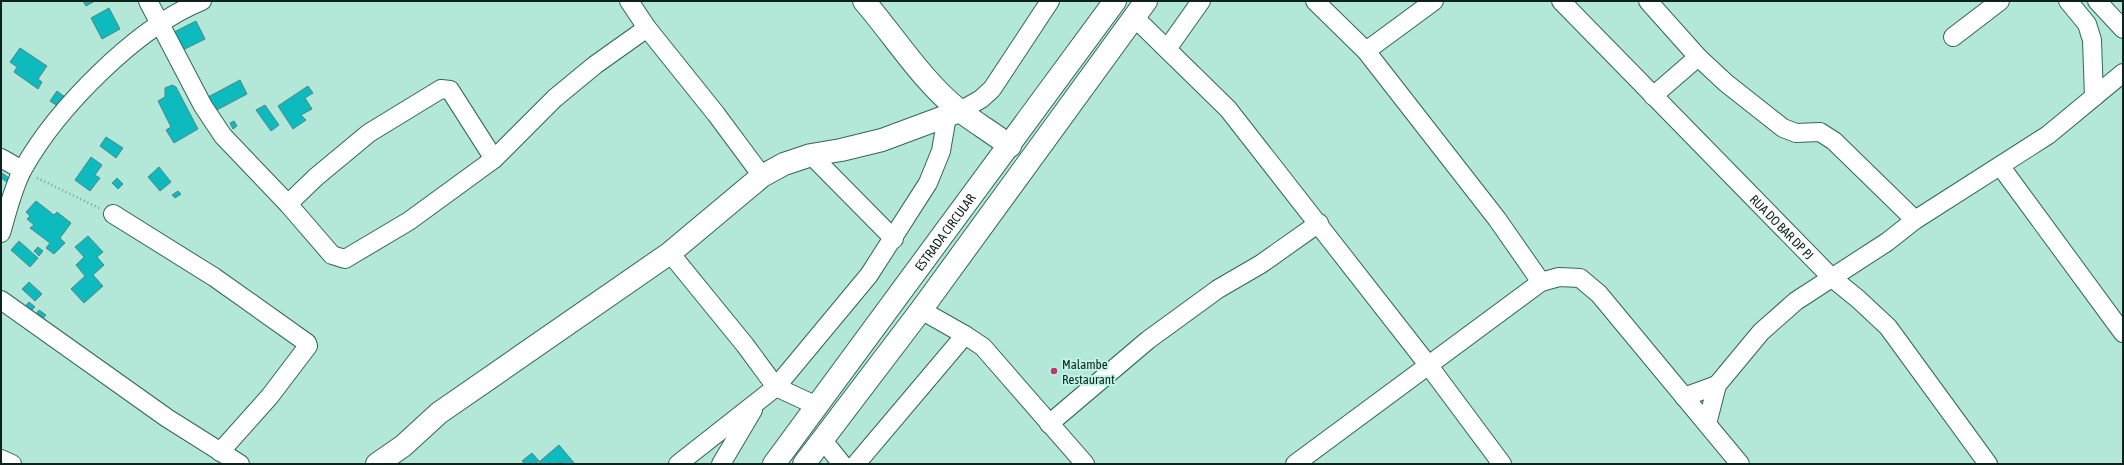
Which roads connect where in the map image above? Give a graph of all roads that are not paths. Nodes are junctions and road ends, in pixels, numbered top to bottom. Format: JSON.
{"nodes":[{"id":1,"x":148,"y":1,"type":"edge"},
{"id":2,"x":202,"y":1,"type":"edge"},
{"id":3,"x":629,"y":1,"type":"edge"},
{"id":4,"x":864,"y":1,"type":"edge"},
{"id":5,"x":1050,"y":1,"type":"edge"},
{"id":6,"x":1115,"y":1,"type":"edge"},
{"id":7,"x":1201,"y":1,"type":"edge"},
{"id":8,"x":1316,"y":1,"type":"edge"},
{"id":9,"x":1434,"y":1,"type":"edge"},
{"id":10,"x":1561,"y":1,"type":"edge"},
{"id":11,"x":1648,"y":1,"type":"edge"},
{"id":12,"x":2000,"y":1,"type":"edge"},
{"id":13,"x":2068,"y":1,"type":"edge"},
{"id":14,"x":2097,"y":1,"type":"edge"},
{"id":15,"x":1140,"y":9,"type":"edge"},
{"id":16,"x":160,"y":22,"type":"junction"},
{"id":17,"x":648,"y":28,"type":"junction"},
{"id":18,"x":2123,"y":29,"type":"edge"},
{"id":19,"x":1953,"y":37,"type":"dead end"},
{"id":20,"x":1167,"y":50,"type":"junction"},
{"id":21,"x":1366,"y":51,"type":"junction"},
{"id":22,"x":1698,"y":57,"type":"junction"},
{"id":23,"x":2123,"y":73,"type":"edge"},
{"id":24,"x":1653,"y":96,"type":"junction"},
{"id":25,"x":2094,"y":97,"type":"junction"},
{"id":26,"x":953,"y":113,"type":"junction"},
{"id":27,"x":1010,"y":146,"type":"junction"},
{"id":28,"x":811,"y":155,"type":"junction"},
{"id":29,"x":1,"y":158,"type":"edge"},
{"id":30,"x":494,"y":159,"type":"junction"},
{"id":31,"x":2001,"y":167,"type":"junction"},
{"id":32,"x":22,"y":170,"type":"junction"},
{"id":33,"x":762,"y":176,"type":"junction"},
{"id":34,"x":288,"y":204,"type":"junction"},
{"id":35,"x":113,"y":214,"type":"road end"},
{"id":36,"x":1915,"y":220,"type":"junction"},
{"id":37,"x":1320,"y":223,"type":"junction"},
{"id":38,"x":1,"y":233,"type":"edge"},
{"id":39,"x":894,"y":239,"type":"junction"},
{"id":40,"x":670,"y":253,"type":"junction"},
{"id":41,"x":1831,"y":277,"type":"junction"},
{"id":42,"x":1541,"y":282,"type":"junction"},
{"id":43,"x":1,"y":300,"type":"edge"},
{"id":44,"x":921,"y":310,"type":"junction"},
{"id":45,"x":2123,"y":333,"type":"edge"},
{"id":46,"x":965,"y":335,"type":"junction"},
{"id":47,"x":1429,"y":366,"type":"junction"},
{"id":48,"x":1717,"y":385,"type":"junction"},
{"id":49,"x":776,"y":387,"type":"junction"},
{"id":50,"x":1684,"y":397,"type":"junction"},
{"id":51,"x":757,"y":404,"type":"junction"},
{"id":52,"x":817,"y":406,"type":"junction"},
{"id":53,"x":1049,"y":424,"type":"junction"},
{"id":54,"x":1707,"y":424,"type":"junction"},
{"id":55,"x":822,"y":439,"type":"junction"},
{"id":56,"x":220,"y":452,"type":"junction"},
{"id":57,"x":1,"y":459,"type":"edge"},
{"id":58,"x":12,"y":464,"type":"edge"},
{"id":59,"x":240,"y":464,"type":"edge"},
{"id":60,"x":378,"y":464,"type":"edge"},
{"id":61,"x":678,"y":464,"type":"edge"},
{"id":62,"x":721,"y":464,"type":"edge"},
{"id":63,"x":774,"y":464,"type":"edge"},
{"id":64,"x":804,"y":464,"type":"edge"},
{"id":65,"x":842,"y":464,"type":"edge"},
{"id":66,"x":856,"y":464,"type":"edge"},
{"id":67,"x":1085,"y":464,"type":"edge"},
{"id":68,"x":1295,"y":464,"type":"edge"},
{"id":69,"x":1502,"y":464,"type":"edge"},
{"id":70,"x":1740,"y":464,"type":"edge"},
{"id":71,"x":1988,"y":464,"type":"edge"}],
"edges":[{"from":1,"to":16,"type":"street"},
{"from":2,"to":16,"type":"street"},
{"from":3,"to":17,"type":"street"},
{"from":4,"to":26,"type":"main road"},
{"from":5,"to":26,"type":"street"},
{"from":6,"to":27,"type":"main road","name":"ESTRADA CIRCULAR"},
{"from":7,"to":20,"type":"street"},
{"from":8,"to":21,"type":"street"},
{"from":9,"to":21,"type":"street"},
{"from":10,"to":24,"type":"street","name":"RUA DO BAR DP PJ"},
{"from":11,"to":22,"type":"street"},
{"from":12,"to":19,"type":"street"},
{"from":13,"to":25,"type":"street"},
{"from":14,"to":18,"type":"street"},
{"from":15,"to":20,"type":"street"},
{"from":15,"to":44,"type":"main road","name":"ESTRADA CIRCULAR"},
{"from":16,"to":32,"type":"street"},
{"from":16,"to":34,"type":"street"},
{"from":17,"to":30,"type":"street"},
{"from":17,"to":33,"type":"street"},
{"from":20,"to":37,"type":"street"},
{"from":21,"to":42,"type":"street"},
{"from":22,"to":24,"type":"street"},
{"from":22,"to":36,"type":"street"},
{"from":23,"to":25,"type":"street"},
{"from":24,"to":41,"type":"street","name":"RUA DO BAR DP PJ"},
{"from":25,"to":31,"type":"street"},
{"from":26,"to":27,"type":"main road"},
{"from":26,"to":28,"type":"main road"},
{"from":26,"to":39,"type":"street"},
{"from":27,"to":52,"type":"main road","name":"ESTRADA CIRCULAR"},
{"from":28,"to":33,"type":"main road"},
{"from":28,"to":39,"type":"street"},
{"from":29,"to":32,"type":"street"},
{"from":30,"to":34,"type":"street"},
{"from":30,"to":34,"type":"street"},
{"from":31,"to":36,"type":"street"},
{"from":31,"to":45,"type":"street"},
{"from":32,"to":38,"type":"street"},
{"from":33,"to":40,"type":"main road"},
{"from":35,"to":56,"type":"street"},
{"from":36,"to":41,"type":"street"},
{"from":37,"to":47,"type":"street"},
{"from":37,"to":53,"type":"street"},
{"from":39,"to":49,"type":"street"},
{"from":40,"to":49,"type":"street"},
{"from":40,"to":60,"type":"main road"},
{"from":41,"to":48,"type":"street"},
{"from":41,"to":71,"type":"street","name":"RUA DO BAR DP PJ"},
{"from":42,"to":47,"type":"street"},
{"from":42,"to":50,"type":"street"},
{"from":43,"to":56,"type":"street"},
{"from":44,"to":46,"type":"street"},
{"from":44,"to":55,"type":"main road","name":"ESTRADA CIRCULAR"},
{"from":46,"to":53,"type":"street"},
{"from":46,"to":66,"type":"street"},
{"from":47,"to":68,"type":"street"},
{"from":47,"to":69,"type":"street"},
{"from":48,"to":50,"type":"street"},
{"from":48,"to":54,"type":"street"},
{"from":49,"to":51,"type":"street"},
{"from":49,"to":52,"type":"street"},
{"from":50,"to":54,"type":"street"},
{"from":51,"to":61,"type":"street"},
{"from":51,"to":62,"type":"street"},
{"from":52,"to":63,"type":"main road","name":"ESTRADA CIRCULAR"},
{"from":53,"to":67,"type":"street"},
{"from":54,"to":70,"type":"street"},
{"from":55,"to":64,"type":"main road","name":"ESTRADA CIRCULAR"},
{"from":55,"to":65,"type":"street"},
{"from":56,"to":59,"type":"street"},
{"from":57,"to":58,"type":"street"}]}
